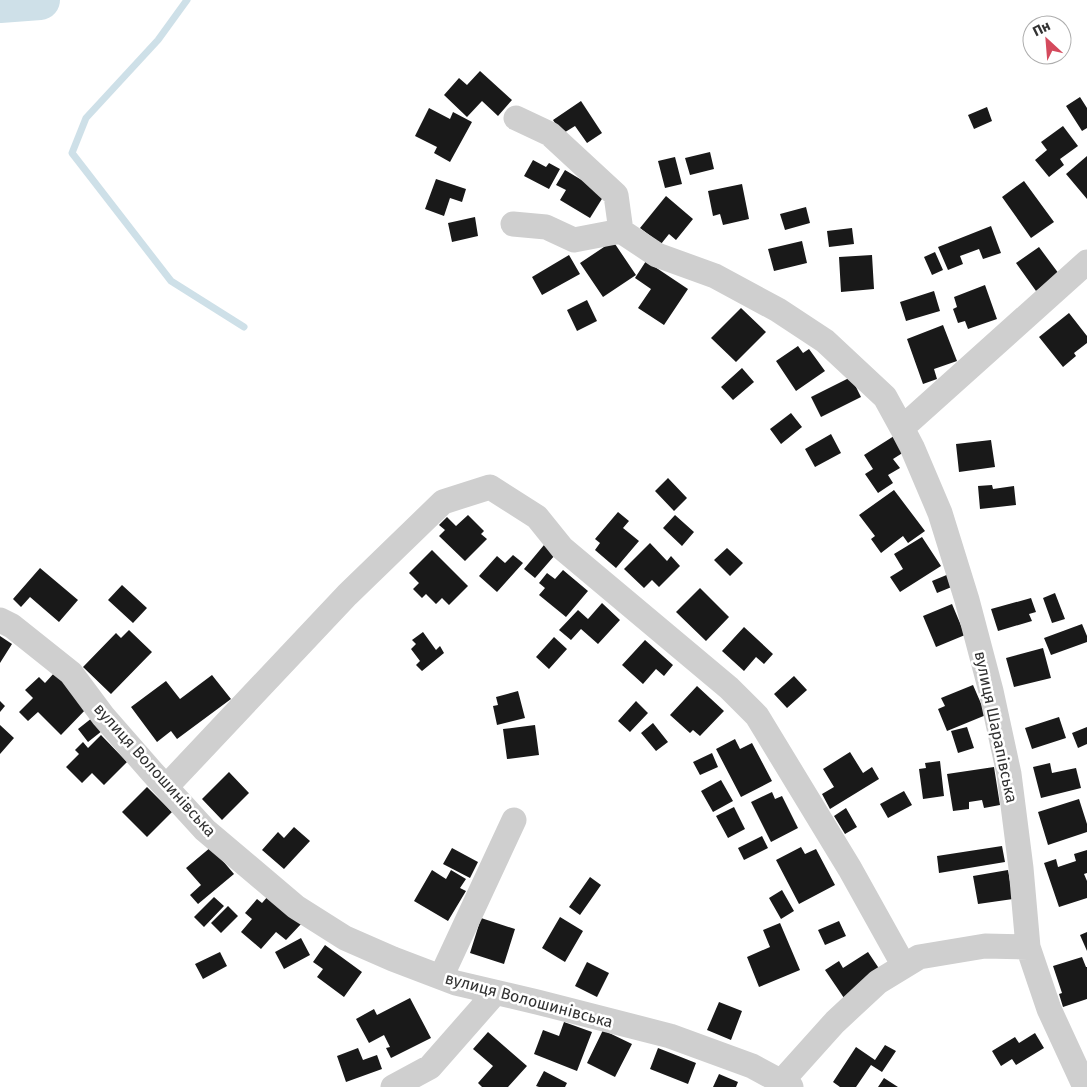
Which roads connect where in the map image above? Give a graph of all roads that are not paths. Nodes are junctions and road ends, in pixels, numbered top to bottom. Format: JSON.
{"nodes":[{"id":1,"x":516,"y":118,"type":"dead end"},
{"id":2,"x":513,"y":224,"type":"dead end"},
{"id":3,"x":621,"y":231,"type":"junction"},
{"id":4,"x":1087,"y":262,"type":"edge"},
{"id":5,"x":902,"y":428,"type":"junction"},
{"id":6,"x":0,"y":620,"type":"edge"},
{"id":7,"x":166,"y":787,"type":"junction"},
{"id":8,"x":514,"y":820,"type":"dead end"},
{"id":9,"x":1028,"y":947,"type":"junction"},
{"id":10,"x":904,"y":966,"type":"junction"},
{"id":11,"x":441,"y":977,"type":"junction"},
{"id":12,"x":495,"y":992,"type":"junction"},
{"id":13,"x":786,"y":1084,"type":"edge"},
{"id":14,"x":393,"y":1087,"type":"edge"},
{"id":15,"x":1085,"y":1087,"type":"edge"}],
"edges":[{"from":1,"to":3,"type":"street"},
{"from":2,"to":3,"type":"street"},
{"from":3,"to":5,"type":"street","name":"вулиця Шарапівська"},
{"from":4,"to":5,"type":"street"},
{"from":5,"to":9,"type":"street","name":"вулиця Шарапівська"},
{"from":6,"to":7,"type":"street","name":"вулиця Волошинівська"},
{"from":7,"to":10,"type":"street"},
{"from":7,"to":11,"type":"street","name":"вулиця Волошинівська"},
{"from":8,"to":11,"type":"street"},
{"from":9,"to":10,"type":"street"},
{"from":9,"to":15,"type":"street","name":"вулиця Шарапівська"},
{"from":10,"to":13,"type":"street"},
{"from":11,"to":12,"type":"street","name":"вулиця Волошинівська"},
{"from":12,"to":13,"type":"street","name":"вулиця Волошинівська"},
{"from":12,"to":14,"type":"street"}]}
